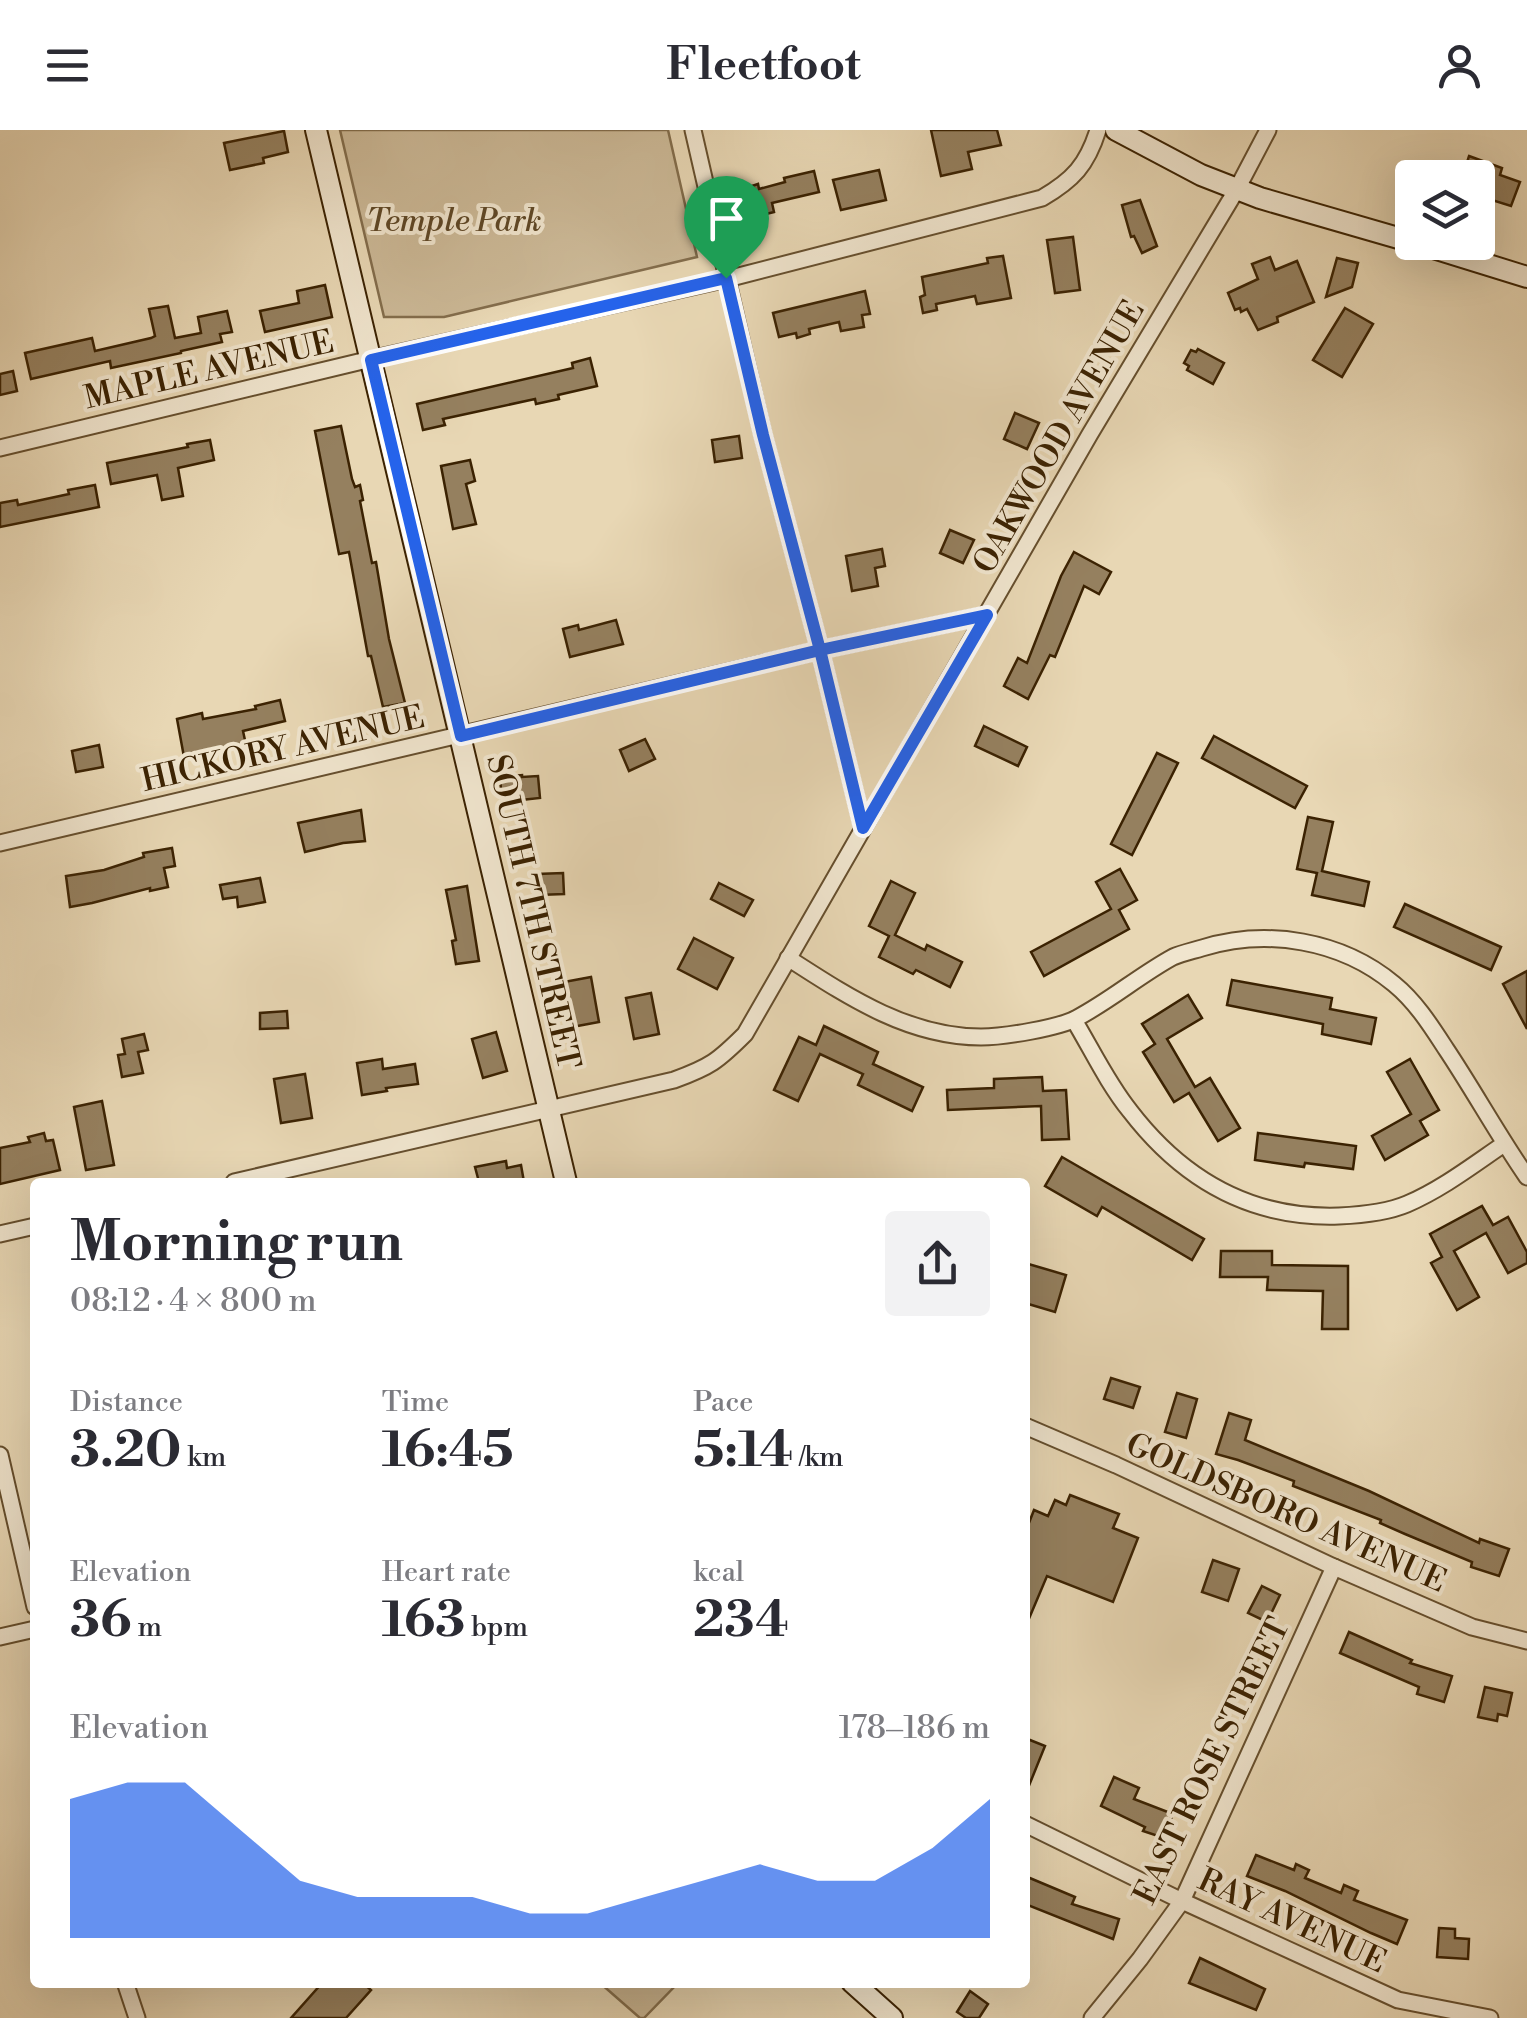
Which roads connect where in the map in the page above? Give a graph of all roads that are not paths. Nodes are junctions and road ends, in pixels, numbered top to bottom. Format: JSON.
{"nodes":[{"id":1,"x":316,"y":130,"type":"edge"},
{"id":2,"x":693,"y":130,"type":"edge"},
{"id":3,"x":1098,"y":130,"type":"edge"},
{"id":4,"x":1116,"y":130,"type":"edge"},
{"id":5,"x":1268,"y":130,"type":"edge"},
{"id":6,"x":1237,"y":189,"type":"junction"},
{"id":7,"x":1395,"y":237,"type":"edge"},
{"id":8,"x":1472,"y":260,"type":"edge"},
{"id":9,"x":1527,"y":277,"type":"edge"},
{"id":10,"x":726,"y":278,"type":"junction"},
{"id":11,"x":371,"y":360,"type":"junction"},
{"id":12,"x":0,"y":448,"type":"edge"},
{"id":13,"x":987,"y":615,"type":"junction"},
{"id":14,"x":820,"y":650,"type":"junction"},
{"id":15,"x":461,"y":736,"type":"junction"},
{"id":16,"x":863,"y":828,"type":"junction"},
{"id":17,"x":0,"y":843,"type":"edge"},
{"id":18,"x":788,"y":958,"type":"junction"},
{"id":19,"x":1074,"y":1020,"type":"junction"},
{"id":20,"x":549,"y":1109,"type":"junction"},
{"id":21,"x":1504,"y":1144,"type":"junction"},
{"id":22,"x":1527,"y":1176,"type":"edge"},
{"id":23,"x":251,"y":1178,"type":"edge"},
{"id":24,"x":565,"y":1178,"type":"edge"},
{"id":25,"x":30,"y":1227,"type":"edge"},
{"id":26,"x":0,"y":1234,"type":"edge"},
{"id":27,"x":1030,"y":1428,"type":"edge"},
{"id":28,"x":0,"y":1455,"type":"edge"},
{"id":29,"x":1334,"y":1568,"type":"junction"},
{"id":30,"x":30,"y":1584,"type":"edge"},
{"id":31,"x":30,"y":1630,"type":"edge"},
{"id":32,"x":0,"y":1637,"type":"edge"},
{"id":33,"x":1527,"y":1641,"type":"edge"},
{"id":34,"x":1030,"y":1826,"type":"edge"},
{"id":35,"x":1182,"y":1901,"type":"junction"},
{"id":36,"x":127,"y":1988,"type":"edge"},
{"id":37,"x":859,"y":1988,"type":"edge"},
{"id":38,"x":137,"y":2018,"type":"edge"},
{"id":39,"x":892,"y":2018,"type":"edge"},
{"id":40,"x":1092,"y":2018,"type":"edge"},
{"id":41,"x":1490,"y":2018,"type":"edge"}],
"edges":[{"from":1,"to":11,"type":"street","name":"SOUTH 7TH STREET"},
{"from":2,"to":10,"type":"street"},
{"from":3,"to":10,"type":"street","name":"MAPLE AVENUE"},
{"from":4,"to":6,"type":"street"},
{"from":5,"to":6,"type":"street","name":"OAKWOOD AVENUE"},
{"from":6,"to":7,"type":"street"},
{"from":6,"to":13,"type":"street","name":"OAKWOOD AVENUE"},
{"from":8,"to":9,"type":"street"},
{"from":10,"to":11,"type":"street","name":"MAPLE AVENUE"},
{"from":10,"to":14,"type":"street"},
{"from":11,"to":12,"type":"street","name":"MAPLE AVENUE"},
{"from":11,"to":15,"type":"street","name":"SOUTH 7TH STREET"},
{"from":13,"to":14,"type":"street","name":"HICKORY AVENUE"},
{"from":13,"to":16,"type":"street","name":"OAKWOOD AVENUE"},
{"from":14,"to":15,"type":"street","name":"HICKORY AVENUE"},
{"from":14,"to":16,"type":"street"},
{"from":15,"to":17,"type":"street","name":"HICKORY AVENUE"},
{"from":15,"to":20,"type":"street","name":"SOUTH 7TH STREET"},
{"from":16,"to":18,"type":"street","name":"OAKWOOD AVENUE"},
{"from":18,"to":19,"type":"street"},
{"from":18,"to":20,"type":"street","name":"OAKWOOD AVENUE"},
{"from":19,"to":21,"type":"street"},
{"from":19,"to":21,"type":"street"},
{"from":20,"to":23,"type":"street","name":"OAKWOOD AVENUE"},
{"from":20,"to":24,"type":"street","name":"SOUTH 7TH STREET"},
{"from":21,"to":22,"type":"street"},
{"from":25,"to":26,"type":"street"},
{"from":27,"to":29,"type":"street","name":"GOLDSBORO AVENUE"},
{"from":28,"to":30,"type":"street"},
{"from":29,"to":33,"type":"street","name":"GOLDSBORO AVENUE"},
{"from":29,"to":35,"type":"street","name":"EAST ROSE STREET"},
{"from":31,"to":32,"type":"street"},
{"from":34,"to":35,"type":"street","name":"RAY AVENUE"},
{"from":35,"to":40,"type":"street","name":"EAST ROSE STREET"},
{"from":35,"to":41,"type":"street","name":"RAY AVENUE"},
{"from":36,"to":38,"type":"street"},
{"from":37,"to":39,"type":"street"}]}
